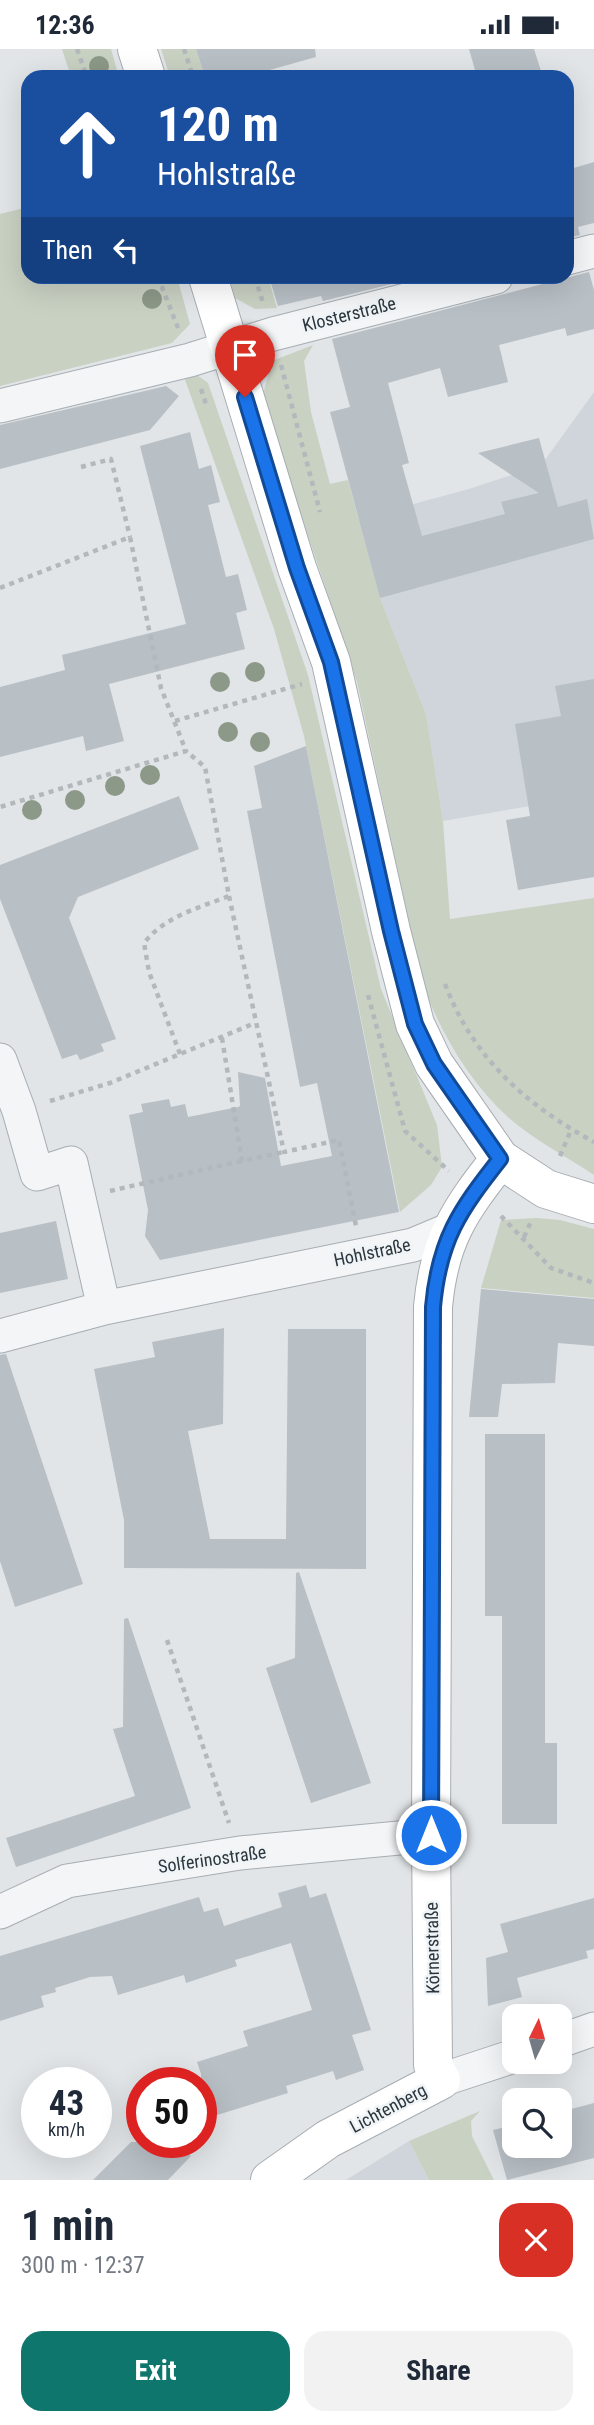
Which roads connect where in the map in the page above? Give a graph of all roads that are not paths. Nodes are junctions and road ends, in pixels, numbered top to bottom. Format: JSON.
{"nodes":[{"id":1,"x":137,"y":49,"type":"edge"},
{"id":2,"x":144,"y":70,"type":"edge"},
{"id":3,"x":594,"y":251,"type":"edge"},
{"id":4,"x":574,"y":256,"type":"edge"},
{"id":5,"x":210,"y":284,"type":"edge"},
{"id":6,"x":469,"y":284,"type":"edge"},
{"id":7,"x":230,"y":348,"type":"junction"},
{"id":8,"x":0,"y":407,"type":"edge"},
{"id":9,"x":0,"y":1060,"type":"edge"},
{"id":10,"x":500,"y":1159,"type":"junction"},
{"id":11,"x":594,"y":1204,"type":"edge"},
{"id":12,"x":451,"y":1229,"type":"junction"},
{"id":13,"x":104,"y":1308,"type":"junction"},
{"id":14,"x":0,"y":1336,"type":"edge"},
{"id":15,"x":431,"y":1835,"type":"junction"},
{"id":16,"x":0,"y":1912,"type":"edge"},
{"id":17,"x":594,"y":2029,"type":"edge"},
{"id":18,"x":572,"y":2037,"type":"edge"},
{"id":19,"x":502,"y":2060,"type":"edge"},
{"id":20,"x":440,"y":2080,"type":"junction"},
{"id":21,"x":270,"y":2180,"type":"edge"}],
"edges":[{"from":1,"to":2,"type":"main road"},
{"from":3,"to":4,"type":"street"},
{"from":5,"to":7,"type":"main road"},
{"from":6,"to":7,"type":"street","name":"Klosterstraße"},
{"from":7,"to":8,"type":"street","name":"Klosterstraße"},
{"from":7,"to":10,"type":"main road"},
{"from":9,"to":13,"type":"street"},
{"from":10,"to":11,"type":"main road"},
{"from":10,"to":12,"type":"main road"},
{"from":12,"to":13,"type":"street","name":"Hohlstraße"},
{"from":12,"to":15,"type":"main road","name":"Körnerstraße"},
{"from":13,"to":14,"type":"street","name":"Hohlstraße"},
{"from":15,"to":16,"type":"street","name":"Solferinostraße"},
{"from":15,"to":20,"type":"main road","name":"Körnerstraße"},
{"from":17,"to":18,"type":"street"},
{"from":19,"to":20,"type":"street","name":"Lichtenberg"},
{"from":20,"to":21,"type":"main road","name":"Lichtenberg"}]}
